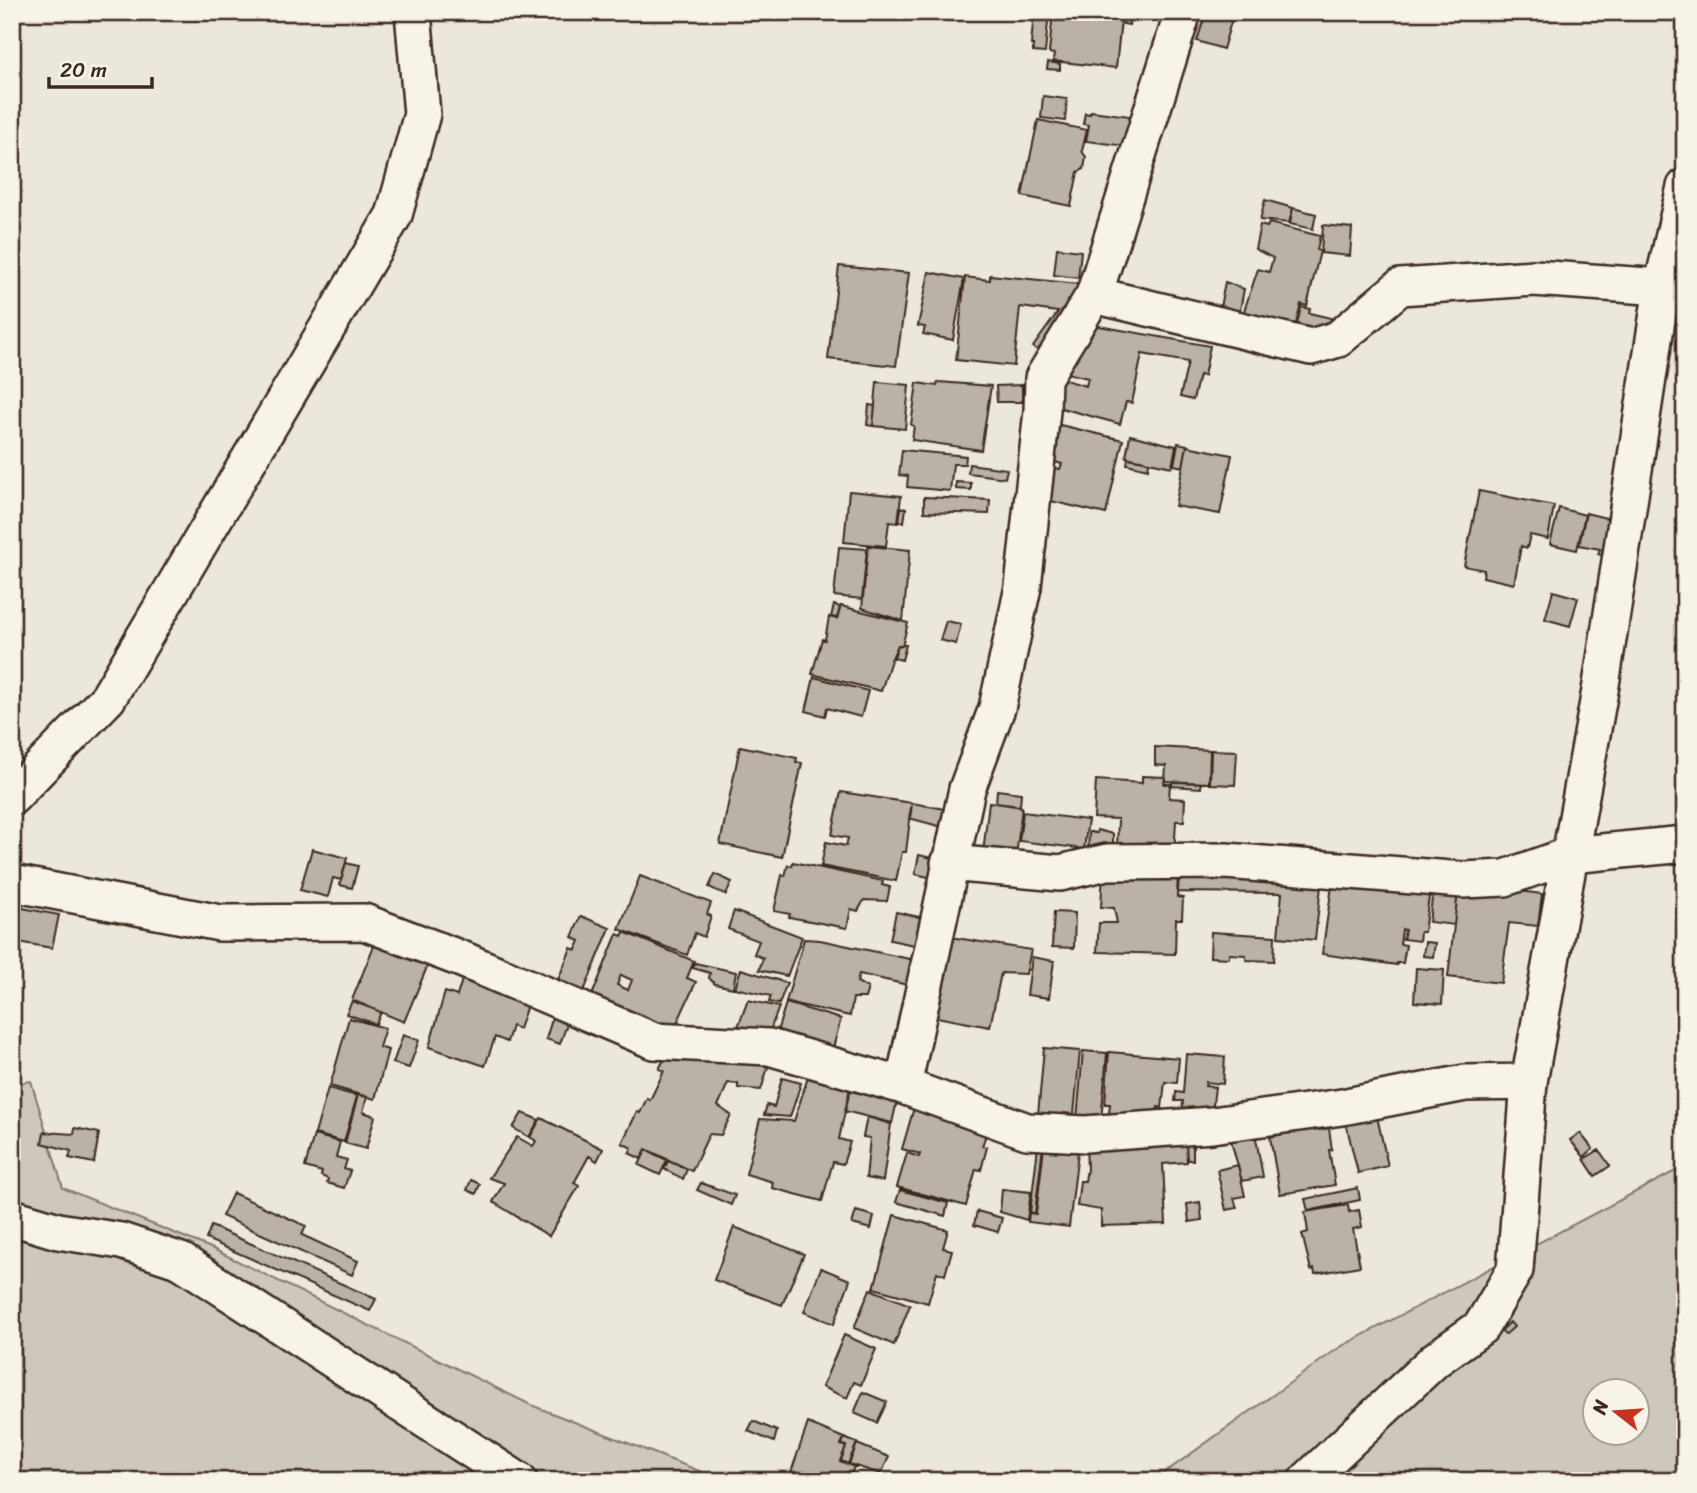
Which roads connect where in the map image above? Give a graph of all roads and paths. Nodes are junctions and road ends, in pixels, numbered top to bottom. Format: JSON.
{"nodes":[{"id":1,"x":414,"y":12,"type":"edge"},
{"id":2,"x":1183,"y":12,"type":"edge"},
{"id":3,"x":1685,"y":187,"type":"edge"},
{"id":4,"x":1662,"y":288,"type":"junction"},
{"id":5,"x":1094,"y":295,"type":"junction"},
{"id":6,"x":12,"y":797,"type":"edge"},
{"id":7,"x":1685,"y":844,"type":"edge"},
{"id":8,"x":1570,"y":855,"type":"junction"},
{"id":9,"x":949,"y":863,"type":"junction"},
{"id":10,"x":12,"y":883,"type":"edge"},
{"id":11,"x":1529,"y":1082,"type":"junction"},
{"id":12,"x":903,"y":1086,"type":"junction"},
{"id":13,"x":12,"y":1217,"type":"edge"},
{"id":14,"x":519,"y":1481,"type":"edge"},
{"id":15,"x":1306,"y":1481,"type":"edge"}],
"edges":[{"from":1,"to":6,"type":"street"},
{"from":2,"to":5,"type":"street"},
{"from":3,"to":4,"type":"street"},
{"from":4,"to":5,"type":"street"},
{"from":4,"to":8,"type":"street"},
{"from":5,"to":9,"type":"street"},
{"from":7,"to":8,"type":"street"},
{"from":8,"to":9,"type":"street"},
{"from":8,"to":11,"type":"street"},
{"from":9,"to":12,"type":"street"},
{"from":10,"to":12,"type":"street"},
{"from":11,"to":12,"type":"street"},
{"from":11,"to":15,"type":"street"},
{"from":13,"to":14,"type":"street"}]}
